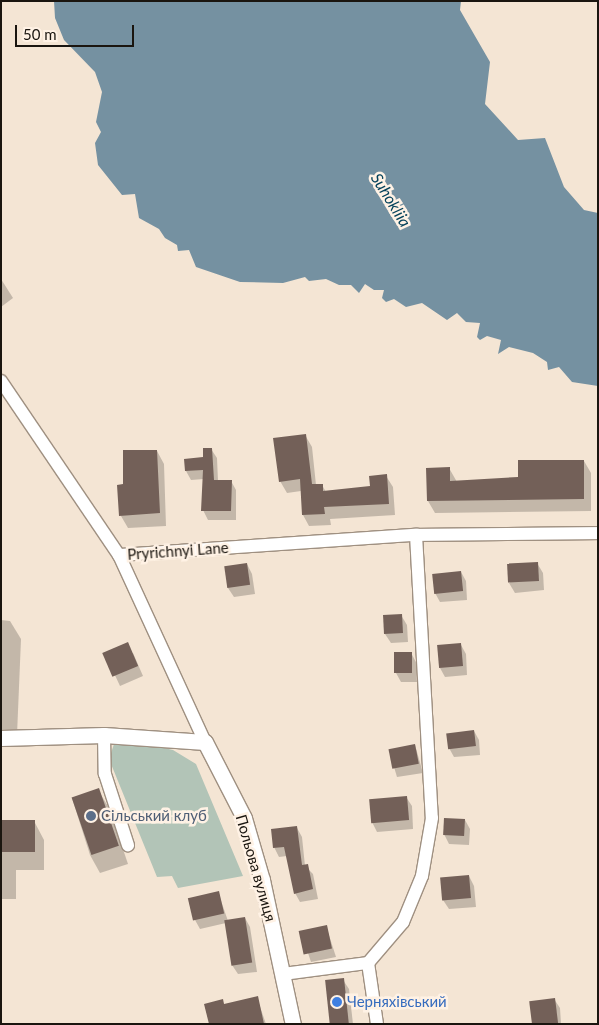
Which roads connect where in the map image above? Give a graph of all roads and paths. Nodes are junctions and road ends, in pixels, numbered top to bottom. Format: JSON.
{"nodes":[{"id":1,"x":1,"y":381,"type":"edge"},
{"id":2,"x":598,"y":533,"type":"edge"},
{"id":3,"x":416,"y":535,"type":"junction"},
{"id":4,"x":119,"y":555,"type":"junction"},
{"id":5,"x":104,"y":735,"type":"junction"},
{"id":6,"x":1,"y":738,"type":"edge"},
{"id":7,"x":205,"y":742,"type":"junction"},
{"id":8,"x":128,"y":846,"type":"dead end"},
{"id":9,"x":368,"y":963,"type":"junction"},
{"id":10,"x":283,"y":974,"type":"junction"},
{"id":11,"x":293,"y":1024,"type":"edge"},
{"id":12,"x":377,"y":1024,"type":"edge"}],
"edges":[{"from":1,"to":4,"type":"street","name":"Pryrichnyi Lane"},
{"from":2,"to":3,"type":"street","name":"Pryrichnyi Lane"},
{"from":3,"to":4,"type":"street","name":"Pryrichnyi Lane"},
{"from":3,"to":9,"type":"street"},
{"from":4,"to":7,"type":"street"},
{"from":5,"to":6,"type":"street"},
{"from":5,"to":7,"type":"street"},
{"from":5,"to":8,"type":"street"},
{"from":7,"to":10,"type":"street","name":"Польова вулиця"},
{"from":9,"to":10,"type":"street"},
{"from":9,"to":12,"type":"street"},
{"from":10,"to":11,"type":"street","name":"Польова вулиця"}]}
